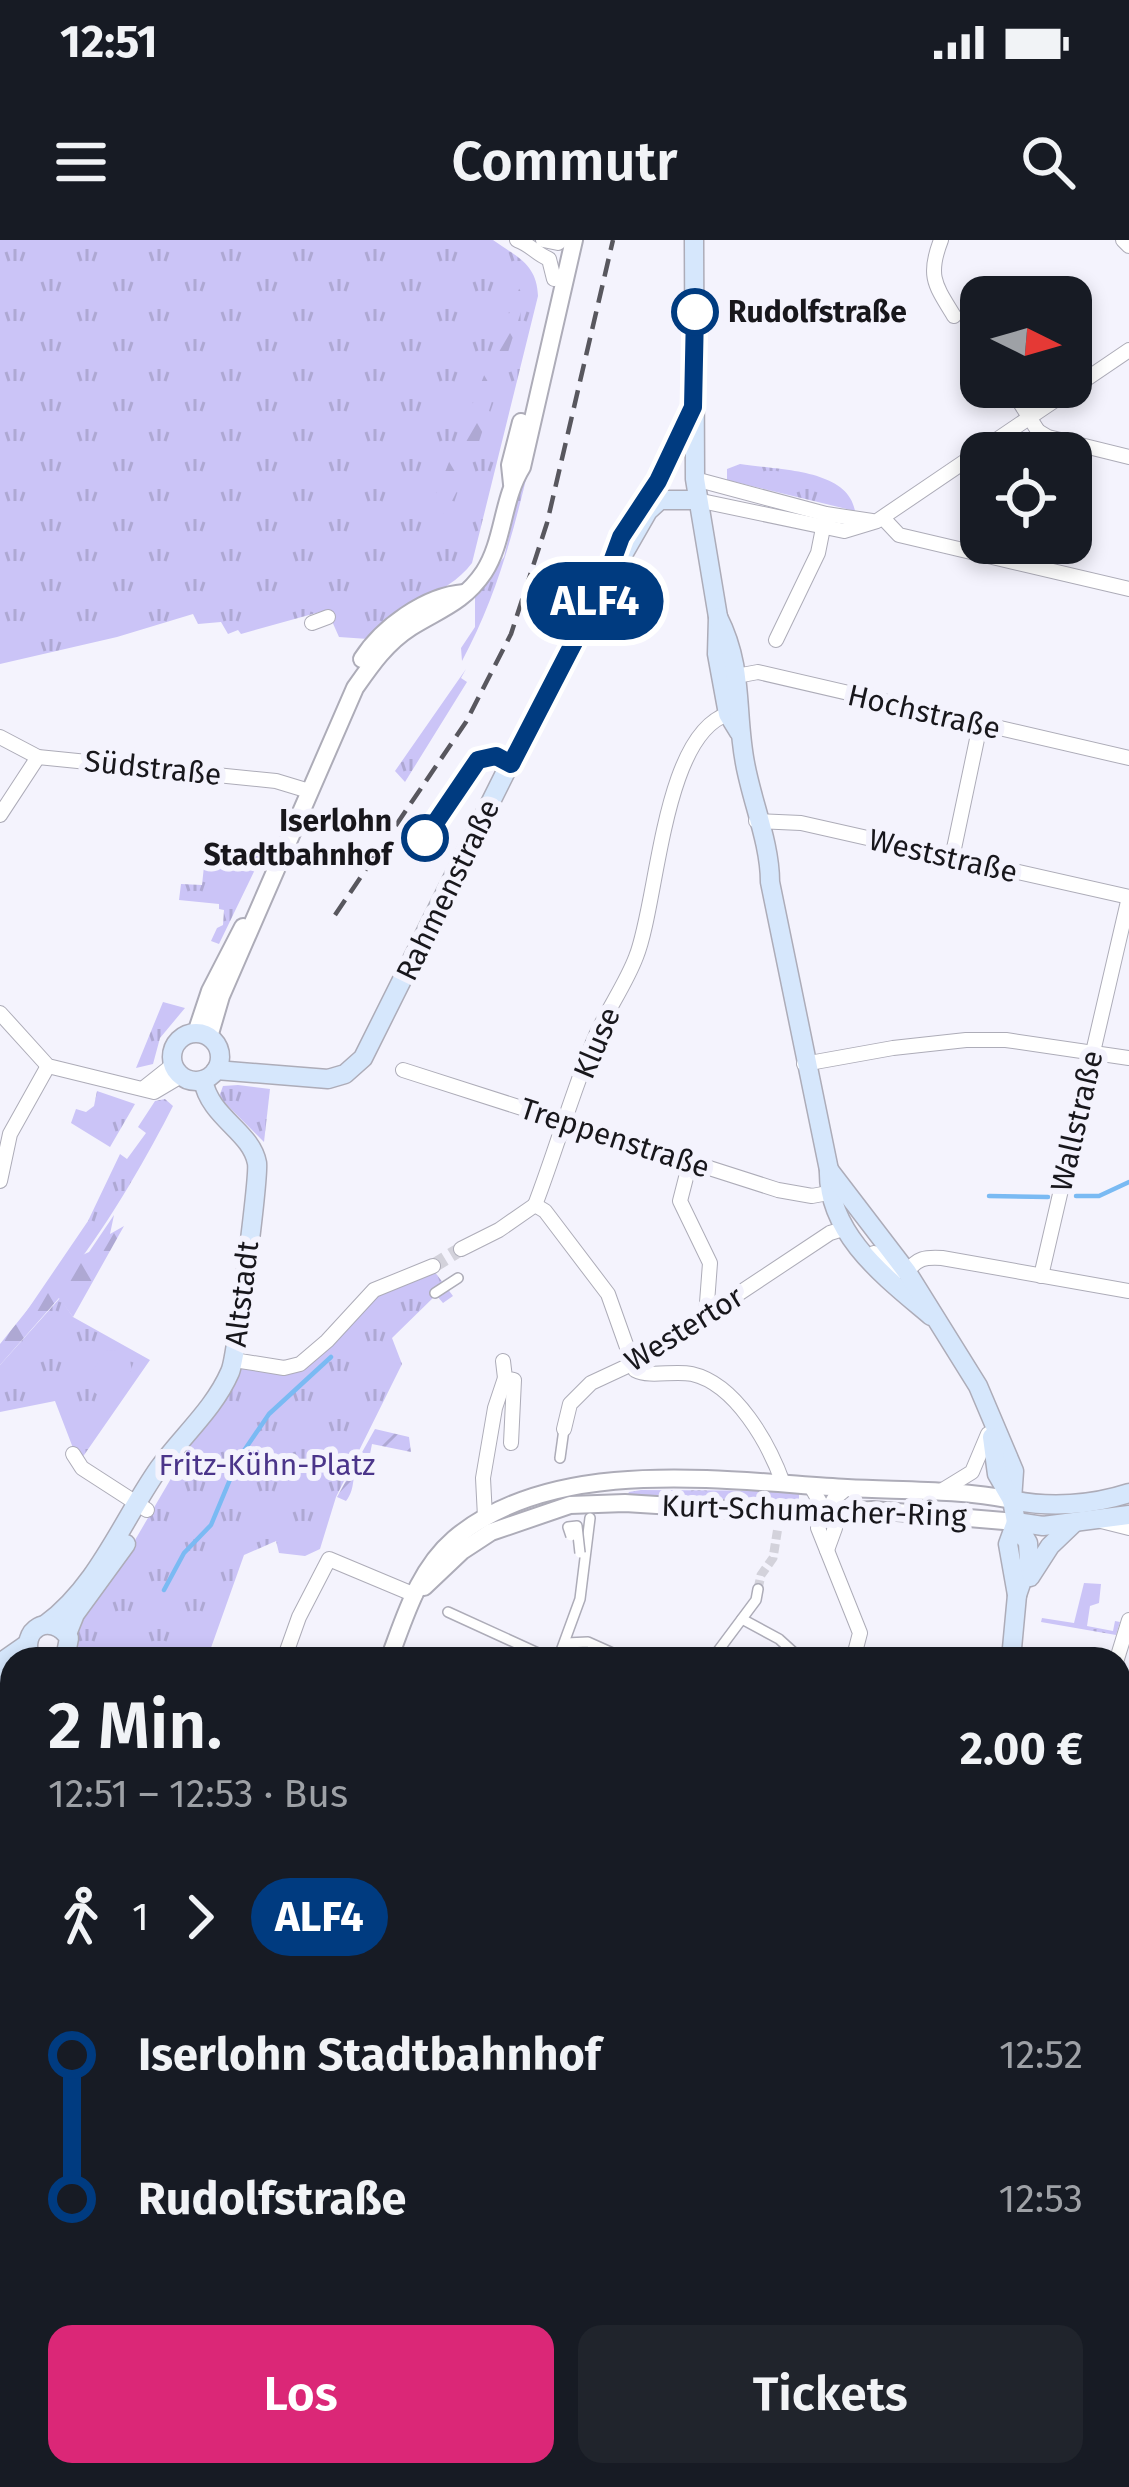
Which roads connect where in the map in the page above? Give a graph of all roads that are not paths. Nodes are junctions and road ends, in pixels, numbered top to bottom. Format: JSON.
{"nodes":[{"id":1,"x":694,"y":240,"type":"edge"},
{"id":2,"x":938,"y":241,"type":"edge"},
{"id":3,"x":553,"y":246,"type":"edge"},
{"id":4,"x":954,"y":316,"type":"dead end"},
{"id":5,"x":1129,"y":350,"type":"edge"},
{"id":6,"x":693,"y":407,"type":"junction"},
{"id":7,"x":1024,"y":408,"type":"edge"},
{"id":8,"x":1034,"y":424,"type":"junction"},
{"id":9,"x":1035,"y":432,"type":"edge"},
{"id":10,"x":1129,"y":457,"type":"edge"},
{"id":11,"x":695,"y":479,"type":"junction"},
{"id":12,"x":512,"y":484,"type":"junction"},
{"id":13,"x":651,"y":490,"type":"junction"},
{"id":14,"x":697,"y":500,"type":"junction"},
{"id":15,"x":824,"y":520,"type":"junction"},
{"id":16,"x":880,"y":520,"type":"junction"},
{"id":17,"x":960,"y":550,"type":"edge"},
{"id":18,"x":1020,"y":564,"type":"edge"},
{"id":19,"x":603,"y":586,"type":"junction"},
{"id":20,"x":1129,"y":589,"type":"edge"},
{"id":21,"x":328,"y":617,"type":"dead end"},
{"id":22,"x":313,"y":623,"type":"dead end"},
{"id":23,"x":776,"y":640,"type":"dead end"},
{"id":24,"x":729,"y":677,"type":"junction"},
{"id":25,"x":728,"y":714,"type":"junction"},
{"id":26,"x":980,"y":725,"type":"junction"},
{"id":27,"x":739,"y":732,"type":"junction"},
{"id":28,"x":0,"y":737,"type":"edge"},
{"id":29,"x":38,"y":757,"type":"junction"},
{"id":30,"x":1129,"y":758,"type":"edge"},
{"id":31,"x":309,"y":791,"type":"junction"},
{"id":32,"x":0,"y":815,"type":"edge"},
{"id":33,"x":757,"y":821,"type":"junction"},
{"id":34,"x":952,"y":858,"type":"junction"},
{"id":35,"x":1129,"y":897,"type":"edge"},
{"id":36,"x":0,"y":1013,"type":"edge"},
{"id":37,"x":202,"y":1035,"type":"junction"},
{"id":38,"x":1094,"y":1052,"type":"junction"},
{"id":39,"x":1129,"y":1058,"type":"edge"},
{"id":40,"x":804,"y":1064,"type":"junction"},
{"id":41,"x":48,"y":1066,"type":"junction"},
{"id":42,"x":404,"y":1070,"type":"dead end"},
{"id":43,"x":197,"y":1071,"type":"junction"},
{"id":44,"x":566,"y":1123,"type":"junction"},
{"id":45,"x":690,"y":1162,"type":"junction"},
{"id":46,"x":829,"y":1170,"type":"junction"},
{"id":47,"x":0,"y":1181,"type":"edge"},
{"id":48,"x":828,"y":1193,"type":"junction"},
{"id":49,"x":535,"y":1205,"type":"junction"},
{"id":50,"x":849,"y":1232,"type":"junction"},
{"id":51,"x":461,"y":1249,"type":"tunnel mouth"},
{"id":52,"x":433,"y":1266,"type":"tunnel mouth"},
{"id":53,"x":907,"y":1272,"type":"junction"},
{"id":54,"x":1041,"y":1276,"type":"junction"},
{"id":55,"x":458,"y":1278,"type":"dead end"},
{"id":56,"x":1129,"y":1291,"type":"edge"},
{"id":57,"x":435,"y":1293,"type":"dead end"},
{"id":58,"x":706,"y":1316,"type":"junction"},
{"id":59,"x":931,"y":1316,"type":"junction"},
{"id":60,"x":234,"y":1360,"type":"junction"},
{"id":61,"x":502,"y":1361,"type":"dead end"},
{"id":62,"x":634,"y":1363,"type":"junction"},
{"id":63,"x":505,"y":1378,"type":"junction"},
{"id":64,"x":991,"y":1423,"type":"junction"},
{"id":65,"x":564,"y":1429,"type":"joint"},
{"id":66,"x":511,"y":1443,"type":"dead end"},
{"id":67,"x":73,"y":1454,"type":"dead end"},
{"id":68,"x":560,"y":1458,"type":"dead end"},
{"id":69,"x":613,"y":1482,"type":"junction"},
{"id":70,"x":783,"y":1483,"type":"junction"},
{"id":71,"x":810,"y":1485,"type":"junction"},
{"id":72,"x":847,"y":1488,"type":"junction"},
{"id":73,"x":940,"y":1491,"type":"junction"},
{"id":74,"x":1129,"y":1493,"type":"edge"},
{"id":75,"x":1012,"y":1500,"type":"junction"},
{"id":76,"x":612,"y":1503,"type":"junction"},
{"id":77,"x":141,"y":1506,"type":"junction"},
{"id":78,"x":826,"y":1513,"type":"junction"},
{"id":79,"x":1129,"y":1515,"type":"edge"},
{"id":80,"x":485,"y":1517,"type":"junction"},
{"id":81,"x":590,"y":1518,"type":"dead end"},
{"id":82,"x":1096,"y":1520,"type":"junction"},
{"id":83,"x":1016,"y":1522,"type":"junction"},
{"id":84,"x":1076,"y":1522,"type":"junction"},
{"id":85,"x":1129,"y":1528,"type":"edge"},
{"id":86,"x":580,"y":1552,"type":"dead end"},
{"id":87,"x":584,"y":1579,"type":"junction"},
{"id":88,"x":758,"y":1589,"type":"tunnel mouth"},
{"id":89,"x":415,"y":1595,"type":"junction"},
{"id":90,"x":1017,"y":1595,"type":"junction"},
{"id":91,"x":448,"y":1612,"type":"dead end"},
{"id":92,"x":742,"y":1619,"type":"junction"},
{"id":93,"x":46,"y":1624,"type":"junction"},
{"id":94,"x":566,"y":1642,"type":"junction"},
{"id":95,"x":30,"y":1647,"type":"edge"},
{"id":96,"x":68,"y":1647,"type":"edge"},
{"id":97,"x":70,"y":1647,"type":"edge"},
{"id":98,"x":288,"y":1647,"type":"edge"},
{"id":99,"x":393,"y":1647,"type":"edge"},
{"id":100,"x":527,"y":1647,"type":"edge"},
{"id":101,"x":562,"y":1647,"type":"edge"},
{"id":102,"x":599,"y":1647,"type":"edge"},
{"id":103,"x":721,"y":1647,"type":"edge"},
{"id":104,"x":787,"y":1647,"type":"edge"},
{"id":105,"x":856,"y":1647,"type":"edge"},
{"id":106,"x":1012,"y":1647,"type":"edge"}],
"edges":[{"from":1,"to":6,"type":"main road"},
{"from":2,"to":4,"type":"street"},
{"from":3,"to":12,"type":"street"},
{"from":3,"to":12,"type":"street"},
{"from":5,"to":8,"type":"street"},
{"from":6,"to":11,"type":"main road"},
{"from":6,"to":13,"type":"main road","name":"Rahmenstraße"},
{"from":7,"to":8,"type":"street"},
{"from":8,"to":9,"type":"street"},
{"from":8,"to":10,"type":"street"},
{"from":8,"to":16,"type":"street"},
{"from":11,"to":13,"type":"main road"},
{"from":11,"to":14,"type":"main road"},
{"from":11,"to":15,"type":"street"},
{"from":12,"to":31,"type":"street"},
{"from":13,"to":19,"type":"main road","name":"Rahmenstraße"},
{"from":14,"to":15,"type":"street"},
{"from":14,"to":19,"type":"main road","name":"Rahmenstraße"},
{"from":14,"to":24,"type":"main road"},
{"from":15,"to":16,"type":"street"},
{"from":15,"to":23,"type":"street"},
{"from":16,"to":17,"type":"street"},
{"from":18,"to":20,"type":"street"},
{"from":19,"to":43,"type":"main road","name":"Rahmenstraße"},
{"from":21,"to":22,"type":"street"},
{"from":24,"to":25,"type":"main road"},
{"from":24,"to":26,"type":"street","name":"Hochstraße"},
{"from":24,"to":27,"type":"main road"},
{"from":25,"to":27,"type":"main road"},
{"from":25,"to":44,"type":"street","name":"Kluse"},
{"from":26,"to":30,"type":"street","name":"Hochstraße"},
{"from":26,"to":34,"type":"street"},
{"from":27,"to":33,"type":"main road"},
{"from":28,"to":29,"type":"street","name":"Südstraße"},
{"from":29,"to":31,"type":"street","name":"Südstraße"},
{"from":29,"to":32,"type":"street"},
{"from":31,"to":37,"type":"street"},
{"from":33,"to":34,"type":"street","name":"Weststraße"},
{"from":33,"to":40,"type":"main road"},
{"from":34,"to":35,"type":"street","name":"Weststraße"},
{"from":35,"to":38,"type":"street","name":"Wallstraße"},
{"from":36,"to":41,"type":"street"},
{"from":37,"to":43,"type":"main road","name":"Altstadt"},
{"from":37,"to":43,"type":"main road"},
{"from":38,"to":39,"type":"street"},
{"from":38,"to":40,"type":"street"},
{"from":38,"to":54,"type":"street","name":"Wallstraße"},
{"from":40,"to":46,"type":"main road"},
{"from":41,"to":43,"type":"street"},
{"from":41,"to":47,"type":"street"},
{"from":42,"to":44,"type":"street","name":"Treppenstraße"},
{"from":43,"to":60,"type":"main road","name":"Altstadt"},
{"from":44,"to":45,"type":"street","name":"Treppenstraße"},
{"from":44,"to":49,"type":"street","name":"Kluse"},
{"from":45,"to":48,"type":"street","name":"Treppenstraße"},
{"from":45,"to":58,"type":"street"},
{"from":46,"to":48,"type":"main road"},
{"from":46,"to":53,"type":"main road"},
{"from":48,"to":50,"type":"main road"},
{"from":49,"to":51,"type":"street"},
{"from":49,"to":62,"type":"street"},
{"from":50,"to":53,"type":"street"},
{"from":50,"to":58,"type":"street","name":"Westertor"},
{"from":50,"to":59,"type":"main road"},
{"from":52,"to":60,"type":"street"},
{"from":53,"to":54,"type":"street"},
{"from":53,"to":59,"type":"main road"},
{"from":54,"to":56,"type":"street"},
{"from":55,"to":57,"type":"street"},
{"from":58,"to":62,"type":"street","name":"Westertor"},
{"from":59,"to":64,"type":"main road"},
{"from":60,"to":77,"type":"main road","name":"Altstadt"},
{"from":61,"to":63,"type":"street"},
{"from":62,"to":65,"type":"street","name":"Westertor"},
{"from":62,"to":70,"type":"street"},
{"from":63,"to":66,"type":"street"},
{"from":63,"to":80,"type":"street"},
{"from":64,"to":73,"type":"street","name":"Kurt-Schumacher-Ring"},
{"from":64,"to":75,"type":"main road"},
{"from":64,"to":75,"type":"main road"},
{"from":65,"to":68,"type":"street","name":"Westertor"},
{"from":67,"to":77,"type":"street"},
{"from":69,"to":70,"type":"street","name":"Kurt-Schumacher-Ring"},
{"from":69,"to":76,"type":"street"},
{"from":69,"to":80,"type":"street","name":"Kurt-Schumacher-Ring"},
{"from":70,"to":71,"type":"street","name":"Kurt-Schumacher-Ring"},
{"from":71,"to":72,"type":"street","name":"Kurt-Schumacher-Ring"},
{"from":71,"to":78,"type":"street"},
{"from":72,"to":73,"type":"street","name":"Kurt-Schumacher-Ring"},
{"from":72,"to":78,"type":"street"},
{"from":73,"to":75,"type":"street","name":"Kurt-Schumacher-Ring"},
{"from":74,"to":75,"type":"main road"},
{"from":75,"to":83,"type":"main road"},
{"from":76,"to":78,"type":"street","name":"Kurt-Schumacher-Ring"},
{"from":76,"to":89,"type":"street","name":"Kurt-Schumacher-Ring"},
{"from":77,"to":93,"type":"main road","name":"Altstadt"},
{"from":77,"to":97,"type":"main road","name":"Altstadt"},
{"from":78,"to":83,"type":"street","name":"Kurt-Schumacher-Ring"},
{"from":78,"to":105,"type":"street"},
{"from":79,"to":82,"type":"main road"},
{"from":80,"to":89,"type":"street","name":"Kurt-Schumacher-Ring"},
{"from":81,"to":87,"type":"street"},
{"from":82,"to":84,"type":"main road"},
{"from":82,"to":85,"type":"street"},
{"from":83,"to":84,"type":"main road"},
{"from":83,"to":90,"type":"main road"},
{"from":83,"to":90,"type":"main road"},
{"from":84,"to":90,"type":"main road"},
{"from":86,"to":87,"type":"street"},
{"from":87,"to":94,"type":"street"},
{"from":88,"to":92,"type":"street"},
{"from":89,"to":98,"type":"street"},
{"from":89,"to":99,"type":"street","name":"Kurt-Schumacher-Ring"},
{"from":90,"to":106,"type":"main road"},
{"from":91,"to":100,"type":"street"},
{"from":92,"to":103,"type":"street"},
{"from":92,"to":104,"type":"street"},
{"from":93,"to":95,"type":"main road","name":"Altstadt"},
{"from":93,"to":96,"type":"main road"},
{"from":94,"to":101,"type":"street"},
{"from":94,"to":102,"type":"street"}]}
